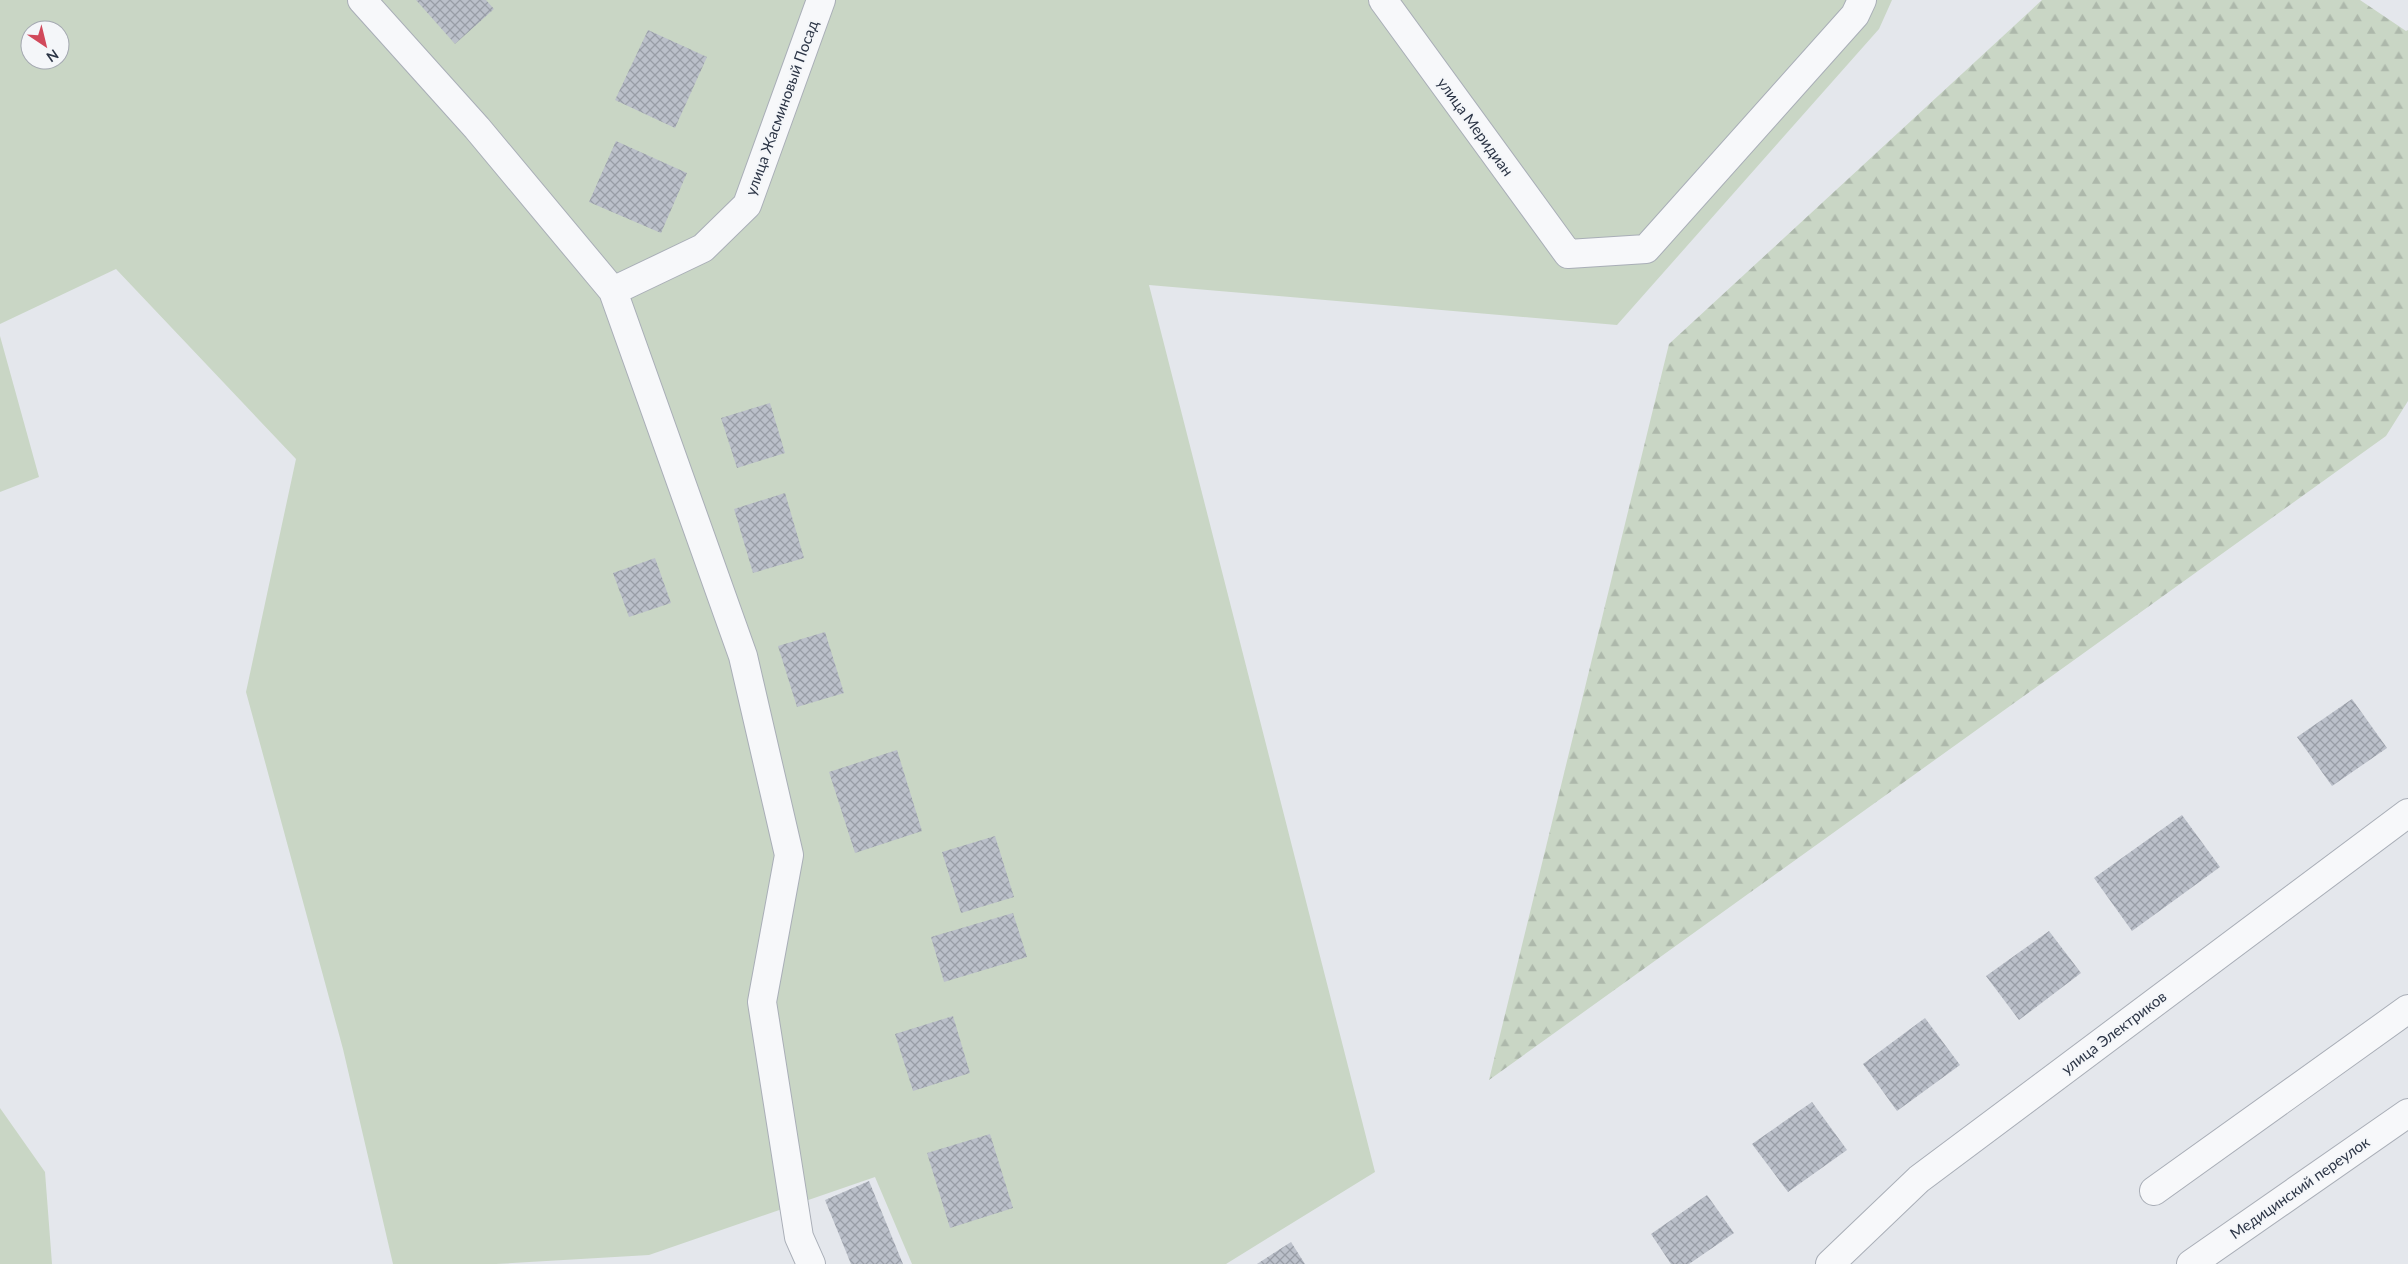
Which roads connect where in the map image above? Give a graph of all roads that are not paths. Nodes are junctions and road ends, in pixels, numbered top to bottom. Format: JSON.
{"nodes":[{"id":1,"x":362,"y":0,"type":"edge"},
{"id":2,"x":821,"y":0,"type":"edge"},
{"id":3,"x":1383,"y":0,"type":"edge"},
{"id":4,"x":1853,"y":5,"type":"edge"},
{"id":5,"x":613,"y":291,"type":"junction"},
{"id":6,"x":2408,"y":813,"type":"edge"},
{"id":7,"x":2408,"y":1009,"type":"edge"},
{"id":8,"x":2408,"y":1113,"type":"edge"},
{"id":9,"x":2154,"y":1191,"type":"dead end"},
{"id":10,"x":811,"y":1264,"type":"edge"},
{"id":11,"x":1830,"y":1264,"type":"edge"},
{"id":12,"x":2191,"y":1264,"type":"edge"}],
"edges":[{"from":1,"to":5,"type":"street"},
{"from":2,"to":5,"type":"street","name":"улица Жасминовый Посад"},
{"from":3,"to":4,"type":"street","name":"улица Меридиан"},
{"from":5,"to":10,"type":"street"},
{"from":6,"to":11,"type":"street","name":"улица Электриков"},
{"from":7,"to":9,"type":"street"},
{"from":8,"to":12,"type":"street","name":"Медицинский переулок"}]}
